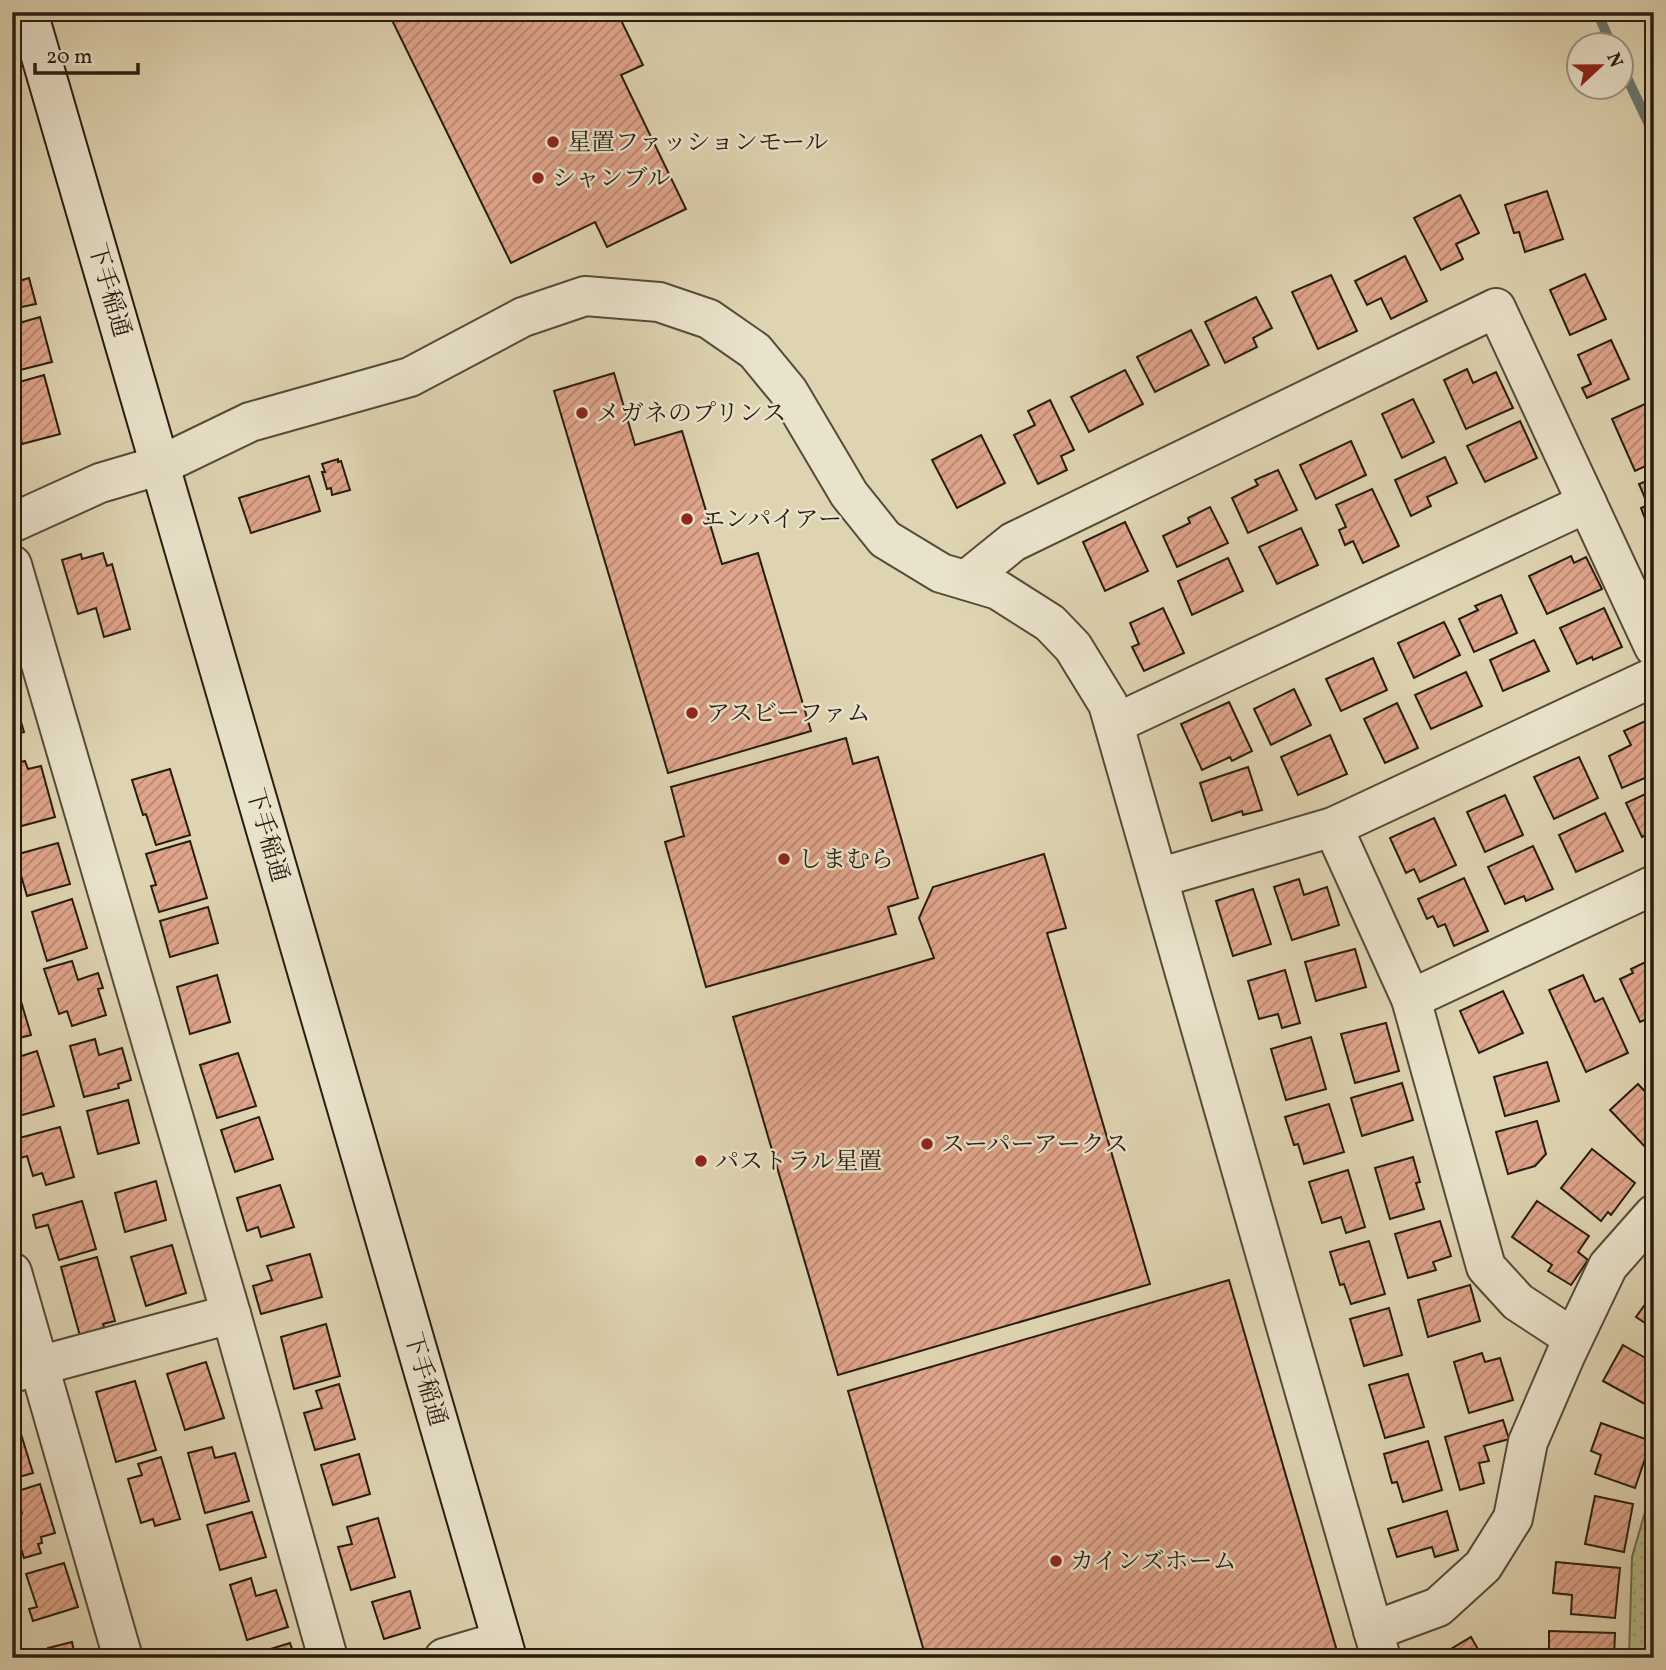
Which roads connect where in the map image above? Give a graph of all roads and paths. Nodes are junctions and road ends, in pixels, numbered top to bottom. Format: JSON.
{"nodes":[{"id":1,"x":28,"y":12,"type":"edge"},
{"id":2,"x":161,"y":465,"type":"junction"},
{"id":3,"x":1587,"y":503,"type":"junction"},
{"id":4,"x":12,"y":523,"type":"edge"},
{"id":5,"x":12,"y":565,"type":"edge"},
{"id":6,"x":966,"y":580,"type":"junction"},
{"id":7,"x":1654,"y":647,"type":"edge"},
{"id":8,"x":1654,"y":677,"type":"edge"},
{"id":9,"x":1114,"y":724,"type":"junction"},
{"id":10,"x":1333,"y":827,"type":"junction"},
{"id":11,"x":1158,"y":878,"type":"junction"},
{"id":12,"x":1654,"y":885,"type":"edge"},
{"id":13,"x":1411,"y":999,"type":"junction"},
{"id":14,"x":1654,"y":1214,"type":"edge"},
{"id":15,"x":12,"y":1272,"type":"edge"},
{"id":16,"x":231,"y":1314,"type":"junction"},
{"id":17,"x":1573,"y":1339,"type":"junction"},
{"id":18,"x":26,"y":1369,"type":"edge"},
{"id":19,"x":1377,"y":1644,"type":"edge"},
{"id":20,"x":505,"y":1649,"type":"edge"},
{"id":21,"x":123,"y":1658,"type":"edge"},
{"id":22,"x":328,"y":1658,"type":"edge"},
{"id":23,"x":444,"y":1658,"type":"edge"}],
"edges":[{"from":1,"to":2,"type":"street","name":"下手稲通"},
{"from":2,"to":4,"type":"street"},
{"from":2,"to":6,"type":"street"},
{"from":2,"to":20,"type":"street","name":"下手稲通"},
{"from":3,"to":6,"type":"street"},
{"from":3,"to":7,"type":"street"},
{"from":3,"to":9,"type":"street"},
{"from":5,"to":16,"type":"street"},
{"from":6,"to":9,"type":"street"},
{"from":8,"to":10,"type":"street"},
{"from":9,"to":11,"type":"street"},
{"from":10,"to":11,"type":"street"},
{"from":10,"to":13,"type":"street"},
{"from":11,"to":19,"type":"street"},
{"from":12,"to":13,"type":"street"},
{"from":13,"to":17,"type":"street"},
{"from":14,"to":17,"type":"street"},
{"from":15,"to":18,"type":"street"},
{"from":16,"to":18,"type":"street"},
{"from":16,"to":22,"type":"street"},
{"from":17,"to":19,"type":"street"},
{"from":18,"to":21,"type":"street"},
{"from":20,"to":23,"type":"street"}]}
